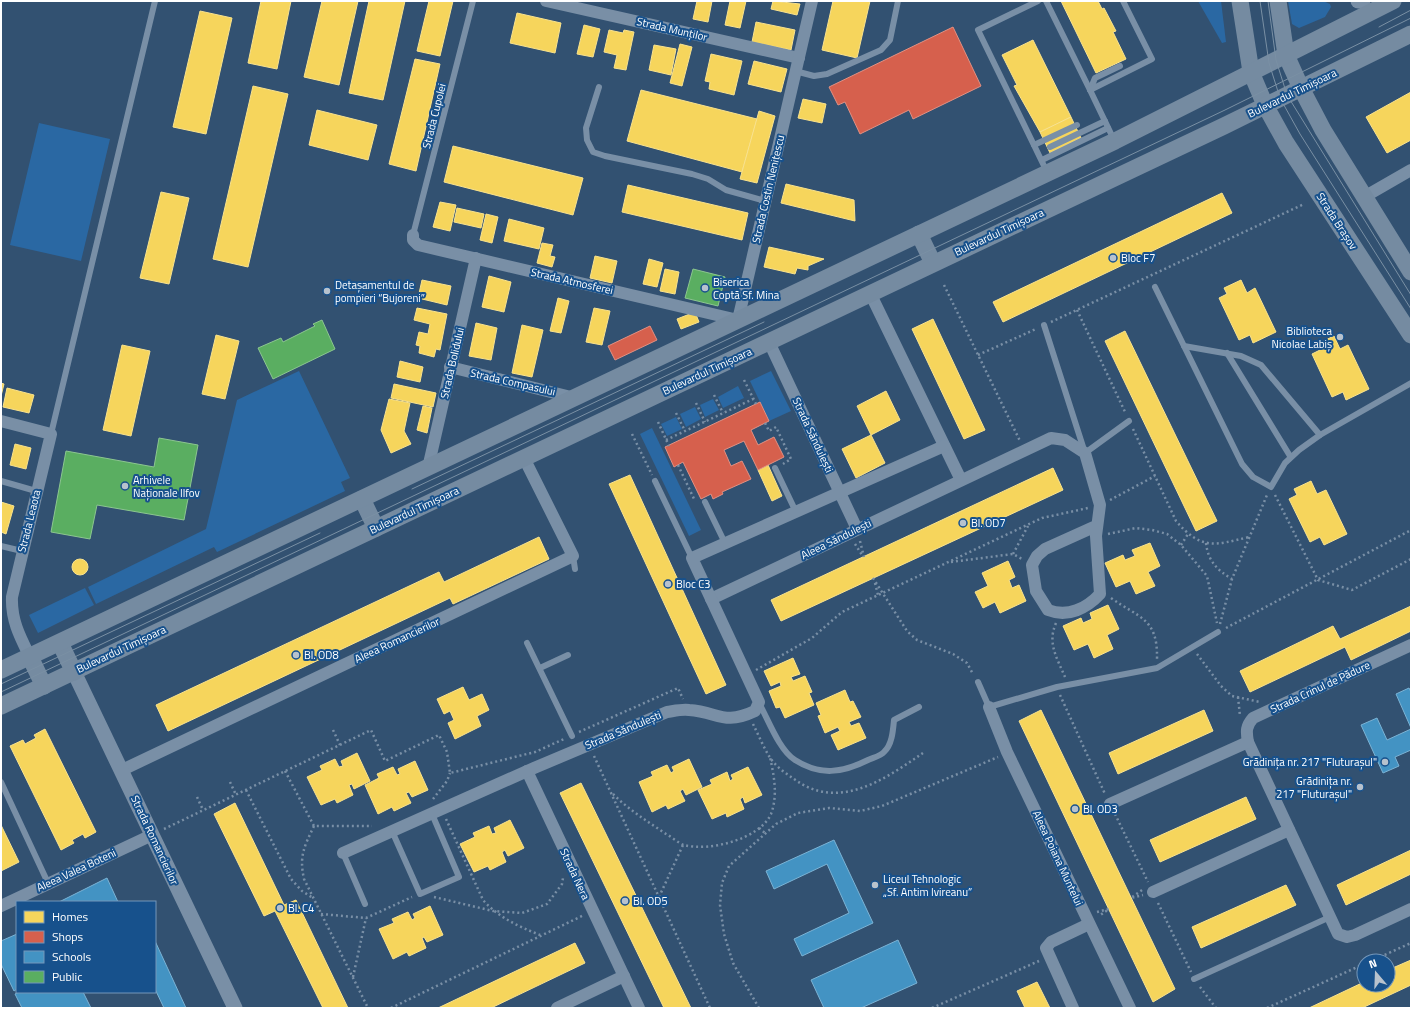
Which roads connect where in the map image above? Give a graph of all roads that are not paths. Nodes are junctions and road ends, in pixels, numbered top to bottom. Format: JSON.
{"nodes":[{"id":1,"x":155,"y":1,"type":"edge"},
{"id":2,"x":473,"y":1,"type":"edge"},
{"id":3,"x":546,"y":1,"type":"edge"},
{"id":4,"x":812,"y":1,"type":"edge"},
{"id":5,"x":898,"y":1,"type":"edge"},
{"id":6,"x":1038,"y":1,"type":"edge"},
{"id":7,"x":1046,"y":1,"type":"edge"},
{"id":8,"x":1124,"y":1,"type":"edge"},
{"id":9,"x":1240,"y":1,"type":"edge"},
{"id":10,"x":1278,"y":1,"type":"edge"},
{"id":11,"x":1358,"y":1,"type":"edge"},
{"id":12,"x":1363,"y":1,"type":"edge"},
{"id":13,"x":1393,"y":1,"type":"edge"},
{"id":14,"x":1411,"y":34,"type":"edge"},
{"id":15,"x":1286,"y":55,"type":"junction"},
{"id":16,"x":799,"y":58,"type":"junction"},
{"id":17,"x":1120,"y":66,"type":"dead end"},
{"id":18,"x":795,"y":71,"type":"junction"},
{"id":19,"x":1251,"y":72,"type":"junction"},
{"id":20,"x":599,"y":87,"type":"dead end"},
{"id":21,"x":1301,"y":88,"type":"junction"},
{"id":22,"x":1090,"y":90,"type":"junction"},
{"id":23,"x":1265,"y":105,"type":"junction"},
{"id":24,"x":1105,"y":121,"type":"junction"},
{"id":25,"x":1077,"y":125,"type":"dead end"},
{"id":26,"x":1112,"y":134,"type":"junction"},
{"id":27,"x":1034,"y":145,"type":"junction"},
{"id":28,"x":1050,"y":147,"type":"dead end"},
{"id":29,"x":1045,"y":166,"type":"junction"},
{"id":30,"x":1411,"y":170,"type":"edge"},
{"id":31,"x":1364,"y":197,"type":"junction"},
{"id":32,"x":765,"y":201,"type":"junction"},
{"id":33,"x":919,"y":234,"type":"junction"},
{"id":34,"x":413,"y":236,"type":"joint"},
{"id":35,"x":476,"y":258,"type":"junction"},
{"id":36,"x":933,"y":263,"type":"junction"},
{"id":37,"x":1411,"y":272,"type":"edge"},
{"id":38,"x":1155,"y":287,"type":"dead end"},
{"id":39,"x":870,"y":294,"type":"junction"},
{"id":40,"x":738,"y":320,"type":"junction"},
{"id":41,"x":1044,"y":325,"type":"road end"},
{"id":42,"x":1411,"y":335,"type":"edge"},
{"id":43,"x":769,"y":342,"type":"junction"},
{"id":44,"x":1184,"y":346,"type":"junction"},
{"id":45,"x":1227,"y":353,"type":"junction"},
{"id":46,"x":450,"y":367,"type":"junction"},
{"id":47,"x":1411,"y":383,"type":"edge"},
{"id":48,"x":575,"y":398,"type":"junction"},
{"id":49,"x":1,"y":421,"type":"edge"},
{"id":50,"x":1129,"y":421,"type":"road end"},
{"id":51,"x":51,"y":434,"type":"junction"},
{"id":52,"x":1320,"y":435,"type":"junction"},
{"id":53,"x":944,"y":446,"type":"junction"},
{"id":54,"x":1085,"y":452,"type":"junction"},
{"id":55,"x":1290,"y":456,"type":"junction"},
{"id":56,"x":524,"y":458,"type":"junction"},
{"id":57,"x":428,"y":468,"type":"junction"},
{"id":58,"x":775,"y":468,"type":"dead end"},
{"id":59,"x":961,"y":480,"type":"junction"},
{"id":60,"x":1,"y":481,"type":"edge"},
{"id":61,"x":654,"y":481,"type":"road end"},
{"id":62,"x":36,"y":491,"type":"junction"},
{"id":63,"x":840,"y":492,"type":"junction"},
{"id":64,"x":362,"y":499,"type":"junction"},
{"id":65,"x":705,"y":502,"type":"dead end"},
{"id":66,"x":796,"y":512,"type":"junction"},
{"id":67,"x":376,"y":528,"type":"junction"},
{"id":68,"x":857,"y":529,"type":"junction"},
{"id":69,"x":1096,"y":531,"type":"junction"},
{"id":70,"x":725,"y":544,"type":"junction"},
{"id":71,"x":1,"y":546,"type":"edge"},
{"id":72,"x":22,"y":551,"type":"junction"},
{"id":73,"x":573,"y":556,"type":"junction"},
{"id":74,"x":692,"y":558,"type":"junction"},
{"id":75,"x":575,"y":569,"type":"dead end"},
{"id":76,"x":711,"y":599,"type":"junction"},
{"id":77,"x":1218,"y":632,"type":"road end"},
{"id":78,"x":60,"y":643,"type":"junction"},
{"id":79,"x":527,"y":643,"type":"dead end"},
{"id":80,"x":1411,"y":645,"type":"edge"},
{"id":81,"x":568,"y":655,"type":"dead end"},
{"id":82,"x":30,"y":657,"type":"junction"},
{"id":83,"x":540,"y":668,"type":"junction"},
{"id":84,"x":1,"y":670,"type":"edge"},
{"id":85,"x":74,"y":672,"type":"junction"},
{"id":86,"x":978,"y":682,"type":"road end"},
{"id":87,"x":44,"y":686,"type":"junction"},
{"id":88,"x":759,"y":702,"type":"junction"},
{"id":89,"x":1,"y":706,"type":"edge"},
{"id":90,"x":919,"y":707,"type":"dead end"},
{"id":91,"x":988,"y":707,"type":"junction"},
{"id":92,"x":572,"y":736,"type":"dead end"},
{"id":93,"x":1248,"y":742,"type":"junction"},
{"id":94,"x":122,"y":770,"type":"junction"},
{"id":95,"x":527,"y":772,"type":"junction"},
{"id":96,"x":1,"y":782,"type":"edge"},
{"id":97,"x":1110,"y":804,"type":"road end"},
{"id":98,"x":437,"y":812,"type":"junction"},
{"id":99,"x":1289,"y":830,"type":"junction"},
{"id":100,"x":392,"y":832,"type":"junction"},
{"id":101,"x":152,"y":834,"type":"junction"},
{"id":102,"x":343,"y":854,"type":"joint"},
{"id":103,"x":48,"y":883,"type":"junction"},
{"id":104,"x":1153,"y":892,"type":"road end"},
{"id":105,"x":366,"y":904,"type":"dead end"},
{"id":106,"x":1,"y":906,"type":"edge"},
{"id":107,"x":1411,"y":909,"type":"edge"},
{"id":108,"x":1330,"y":917,"type":"junction"},
{"id":109,"x":1089,"y":924,"type":"junction"},
{"id":110,"x":624,"y":976,"type":"junction"},
{"id":111,"x":1194,"y":979,"type":"road end"},
{"id":112,"x":578,"y":1004,"type":"edge"},
{"id":113,"x":235,"y":1008,"type":"edge"},
{"id":114,"x":557,"y":1008,"type":"edge"},
{"id":115,"x":639,"y":1008,"type":"edge"},
{"id":116,"x":1074,"y":1008,"type":"edge"},
{"id":117,"x":1130,"y":1008,"type":"edge"}],
"edges":[{"from":1,"to":51,"type":"lane"},
{"from":2,"to":34,"type":"lane","name":"Strada Cupolei"},
{"from":3,"to":16,"type":"street","name":"Strada Munților"},
{"from":4,"to":16,"type":"street","name":"Strada Costin Nenițescu"},
{"from":5,"to":18,"type":"lane"},
{"from":6,"to":27,"type":"lane"},
{"from":7,"to":22,"type":"lane"},
{"from":8,"to":22,"type":"lane"},
{"from":9,"to":19,"type":"main road","name":"Strada Brașov"},
{"from":10,"to":15,"type":"main road"},
{"from":11,"to":12,"type":"street"},
{"from":13,"to":15,"type":"main road"},
{"from":14,"to":21,"type":"main road","name":"Bulevardul Timișoara"},
{"from":15,"to":19,"type":"main road"},
{"from":15,"to":21,"type":"main road"},
{"from":16,"to":18,"type":"street","name":"Strada Costin Nenițescu"},
{"from":17,"to":22,"type":"lane"},
{"from":18,"to":32,"type":"street","name":"Strada Costin Nenițescu"},
{"from":19,"to":23,"type":"main road","name":"Strada Brașov"},
{"from":19,"to":26,"type":"main road"},
{"from":20,"to":32,"type":"lane"},
{"from":21,"to":23,"type":"main road","name":"Bulevardul Timișoara"},
{"from":21,"to":31,"type":"main road"},
{"from":22,"to":24,"type":"lane"},
{"from":23,"to":36,"type":"main road","name":"Bulevardul Timișoara"},
{"from":23,"to":42,"type":"main road","name":"Strada Brașov"},
{"from":24,"to":26,"type":"lane"},
{"from":24,"to":28,"type":"lane"},
{"from":25,"to":27,"type":"lane"},
{"from":26,"to":29,"type":"main road"},
{"from":27,"to":29,"type":"lane"},
{"from":29,"to":33,"type":"main road"},
{"from":30,"to":31,"type":"street"},
{"from":31,"to":37,"type":"main road"},
{"from":32,"to":40,"type":"street","name":"Strada Costin Nenițescu"},
{"from":33,"to":36,"type":"main road"},
{"from":33,"to":40,"type":"main road"},
{"from":34,"to":35,"type":"street","name":"Strada Atmosferei"},
{"from":35,"to":40,"type":"street","name":"Strada Atmosferei"},
{"from":35,"to":46,"type":"street","name":"Strada Bolidului"},
{"from":36,"to":39,"type":"main road","name":"Bulevardul Timișoara"},
{"from":38,"to":44,"type":"lane"},
{"from":39,"to":43,"type":"main road","name":"Bulevardul Timișoara"},
{"from":39,"to":53,"type":"street"},
{"from":40,"to":48,"type":"main road"},
{"from":41,"to":54,"type":"lane"},
{"from":43,"to":56,"type":"main road","name":"Bulevardul Timișoara"},
{"from":43,"to":63,"type":"street","name":"Strada Săndulești"},
{"from":44,"to":45,"type":"lane"},
{"from":44,"to":55,"type":"lane"},
{"from":45,"to":52,"type":"lane"},
{"from":45,"to":55,"type":"lane"},
{"from":46,"to":48,"type":"street","name":"Strada Compasului"},
{"from":46,"to":57,"type":"street","name":"Strada Bolidului"},
{"from":47,"to":52,"type":"lane"},
{"from":48,"to":57,"type":"main road"},
{"from":49,"to":51,"type":"street"},
{"from":50,"to":54,"type":"lane"},
{"from":51,"to":62,"type":"street","name":"Strada Leaota"},
{"from":52,"to":55,"type":"lane"},
{"from":53,"to":59,"type":"street"},
{"from":53,"to":63,"type":"street"},
{"from":54,"to":59,"type":"street","name":"Aleea Săndulești"},
{"from":54,"to":69,"type":"street"},
{"from":56,"to":67,"type":"main road","name":"Bulevardul Timișoara"},
{"from":56,"to":73,"type":"street"},
{"from":57,"to":64,"type":"main road"},
{"from":58,"to":66,"type":"lane"},
{"from":59,"to":68,"type":"street","name":"Aleea Săndulești"},
{"from":60,"to":62,"type":"lane"},
{"from":61,"to":74,"type":"lane"},
{"from":62,"to":72,"type":"street","name":"Strada Leaota"},
{"from":63,"to":66,"type":"street"},
{"from":63,"to":68,"type":"street","name":"Strada Săndulești"},
{"from":64,"to":67,"type":"main road"},
{"from":64,"to":78,"type":"main road"},
{"from":65,"to":70,"type":"lane"},
{"from":66,"to":70,"type":"street"},
{"from":67,"to":85,"type":"main road","name":"Bulevardul Timișoara"},
{"from":68,"to":76,"type":"street","name":"Aleea Săndulești"},
{"from":69,"to":69,"type":"street"},
{"from":70,"to":74,"type":"street"},
{"from":71,"to":72,"type":"lane"},
{"from":72,"to":82,"type":"street","name":"Strada Leaota"},
{"from":73,"to":75,"type":"lane"},
{"from":73,"to":94,"type":"street","name":"Aleea Romancierilor"},
{"from":74,"to":76,"type":"street"},
{"from":76,"to":88,"type":"street"},
{"from":77,"to":91,"type":"lane"},
{"from":78,"to":82,"type":"main road"},
{"from":78,"to":85,"type":"main road"},
{"from":79,"to":83,"type":"lane"},
{"from":80,"to":93,"type":"street","name":"Strada Crinul de Pădure"},
{"from":81,"to":83,"type":"lane"},
{"from":82,"to":84,"type":"main road"},
{"from":82,"to":87,"type":"main road"},
{"from":83,"to":92,"type":"lane"},
{"from":85,"to":87,"type":"main road","name":"Bulevardul Timișoara"},
{"from":85,"to":94,"type":"street","name":"Strada Romancierilor"},
{"from":86,"to":91,"type":"lane"},
{"from":87,"to":89,"type":"main road","name":"Bulevardul Timișoara"},
{"from":88,"to":90,"type":"lane"},
{"from":88,"to":95,"type":"street","name":"Strada Săndulești"},
{"from":91,"to":109,"type":"street","name":"Aleea Poiana Muntelui"},
{"from":93,"to":97,"type":"street"},
{"from":93,"to":99,"type":"street","name":"Strada Crinul de Pădure"},
{"from":94,"to":101,"type":"street","name":"Strada Romancierilor"},
{"from":95,"to":98,"type":"street","name":"Strada Săndulești"},
{"from":95,"to":110,"type":"street","name":"Strada Nera"},
{"from":96,"to":103,"type":"lane"},
{"from":98,"to":100,"type":"street","name":"Strada Săndulești"},
{"from":98,"to":100,"type":"lane"},
{"from":99,"to":104,"type":"street"},
{"from":99,"to":108,"type":"street","name":"Strada Crinul de Pădure"},
{"from":100,"to":102,"type":"street","name":"Strada Săndulești"},
{"from":101,"to":103,"type":"street","name":"Aleea Valea Boteni"},
{"from":101,"to":113,"type":"street","name":"Strada Romancierilor"},
{"from":102,"to":105,"type":"lane"},
{"from":103,"to":106,"type":"street","name":"Aleea Valea Boteni"},
{"from":107,"to":108,"type":"street","name":"Strada Crinul de Pădure"},
{"from":108,"to":111,"type":"lane"},
{"from":109,"to":116,"type":"street"},
{"from":109,"to":117,"type":"street","name":"Aleea Poiana Muntelui"},
{"from":110,"to":112,"type":"street"},
{"from":110,"to":115,"type":"street","name":"Strada Nera"},
{"from":112,"to":114,"type":"street"}]}
